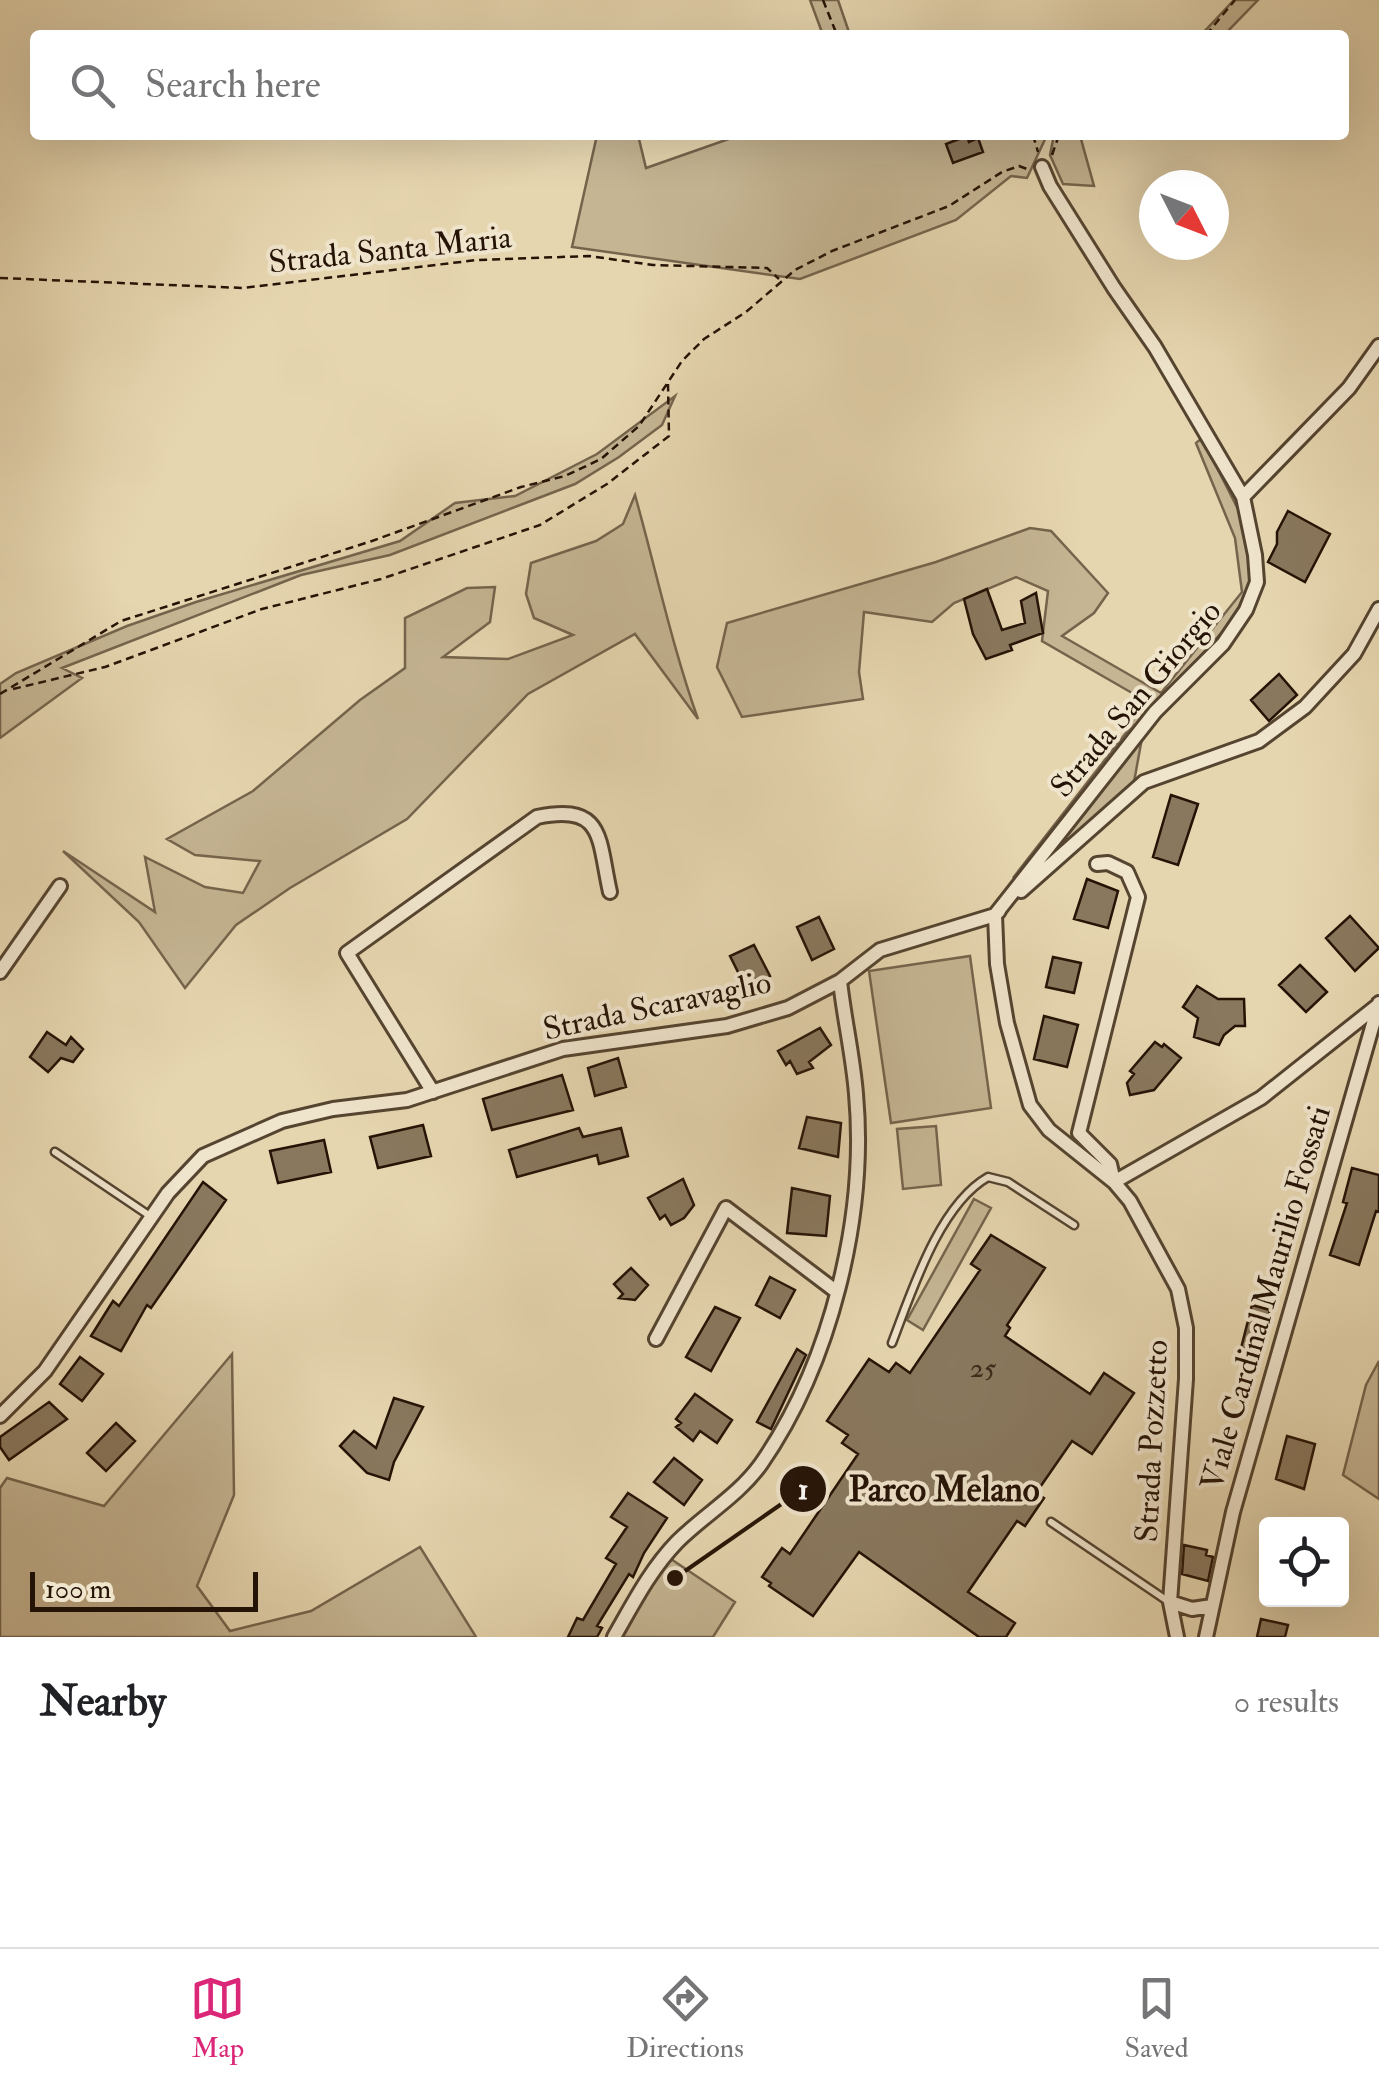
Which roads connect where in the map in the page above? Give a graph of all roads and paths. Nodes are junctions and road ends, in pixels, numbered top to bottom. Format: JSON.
{"nodes":[{"id":1,"x":824,"y":0,"type":"edge"},
{"id":2,"x":1236,"y":0,"type":"edge"},
{"id":3,"x":835,"y":30,"type":"edge"},
{"id":4,"x":1210,"y":30,"type":"edge"},
{"id":5,"x":1034,"y":140,"type":"edge"},
{"id":6,"x":1057,"y":140,"type":"edge"},
{"id":7,"x":1042,"y":168,"type":"junction"},
{"id":8,"x":0,"y":278,"type":"edge"},
{"id":9,"x":780,"y":280,"type":"junction"},
{"id":10,"x":1379,"y":346,"type":"edge"},
{"id":11,"x":668,"y":382,"type":"junction"},
{"id":12,"x":1243,"y":497,"type":"junction"},
{"id":13,"x":1379,"y":608,"type":"edge"},
{"id":14,"x":9,"y":689,"type":"junction"},
{"id":15,"x":0,"y":694,"type":"edge"},
{"id":16,"x":1096,"y":864,"type":"dead end"},
{"id":17,"x":60,"y":886,"type":"dead end"},
{"id":18,"x":610,"y":892,"type":"dead end"},
{"id":19,"x":995,"y":914,"type":"junction"},
{"id":20,"x":0,"y":972,"type":"edge"},
{"id":21,"x":840,"y":981,"type":"junction"},
{"id":22,"x":1379,"y":1004,"type":"edge"},
{"id":23,"x":433,"y":1092,"type":"junction"},
{"id":24,"x":56,"y":1152,"type":"dead end"},
{"id":25,"x":1114,"y":1182,"type":"junction"},
{"id":26,"x":151,"y":1216,"type":"junction"},
{"id":27,"x":1074,"y":1225,"type":"dead end"},
{"id":28,"x":837,"y":1292,"type":"junction"},
{"id":29,"x":656,"y":1339,"type":"dead end"},
{"id":30,"x":892,"y":1342,"type":"dead end"},
{"id":31,"x":0,"y":1416,"type":"edge"},
{"id":32,"x":1051,"y":1522,"type":"dead end"},
{"id":33,"x":1170,"y":1602,"type":"junction"},
{"id":34,"x":1212,"y":1606,"type":"junction"},
{"id":35,"x":614,"y":1637,"type":"edge"},
{"id":36,"x":1177,"y":1637,"type":"edge"},
{"id":37,"x":1206,"y":1637,"type":"edge"}],
"edges":[{"from":1,"to":3,"type":"path"},
{"from":2,"to":4,"type":"path"},
{"from":5,"to":7,"type":"path"},
{"from":6,"to":7,"type":"path"},
{"from":7,"to":9,"type":"path"},
{"from":7,"to":12,"type":"street","name":"Strada San Giorgio"},
{"from":8,"to":9,"type":"path","name":"Strada Santa Maria"},
{"from":9,"to":11,"type":"path"},
{"from":10,"to":12,"type":"street"},
{"from":11,"to":14,"type":"path"},
{"from":11,"to":14,"type":"path"},
{"from":12,"to":19,"type":"street","name":"Strada San Giorgio"},
{"from":13,"to":19,"type":"street"},
{"from":14,"to":15,"type":"path"},
{"from":16,"to":25,"type":"street","name":"Strada Pozzetto"},
{"from":17,"to":20,"type":"street"},
{"from":18,"to":23,"type":"street"},
{"from":19,"to":21,"type":"street","name":"Strada Scaravaglio"},
{"from":19,"to":25,"type":"street","name":"Strada Pozzetto"},
{"from":21,"to":23,"type":"street","name":"Strada Scaravaglio"},
{"from":21,"to":28,"type":"street"},
{"from":22,"to":25,"type":"street"},
{"from":22,"to":34,"type":"street","name":"Viale Cardinal Maurilio Fossati"},
{"from":23,"to":26,"type":"street","name":"Strada Scaravaglio"},
{"from":24,"to":26,"type":"lane"},
{"from":25,"to":33,"type":"street","name":"Strada Pozzetto"},
{"from":26,"to":31,"type":"street","name":"Strada Scaravaglio"},
{"from":27,"to":30,"type":"lane"},
{"from":28,"to":29,"type":"street"},
{"from":28,"to":35,"type":"street"},
{"from":32,"to":33,"type":"lane"},
{"from":33,"to":34,"type":"street"},
{"from":33,"to":36,"type":"street","name":"Strada Pozzetto"},
{"from":34,"to":37,"type":"street","name":"Viale Cardinal Maurilio Fossati"}]}
